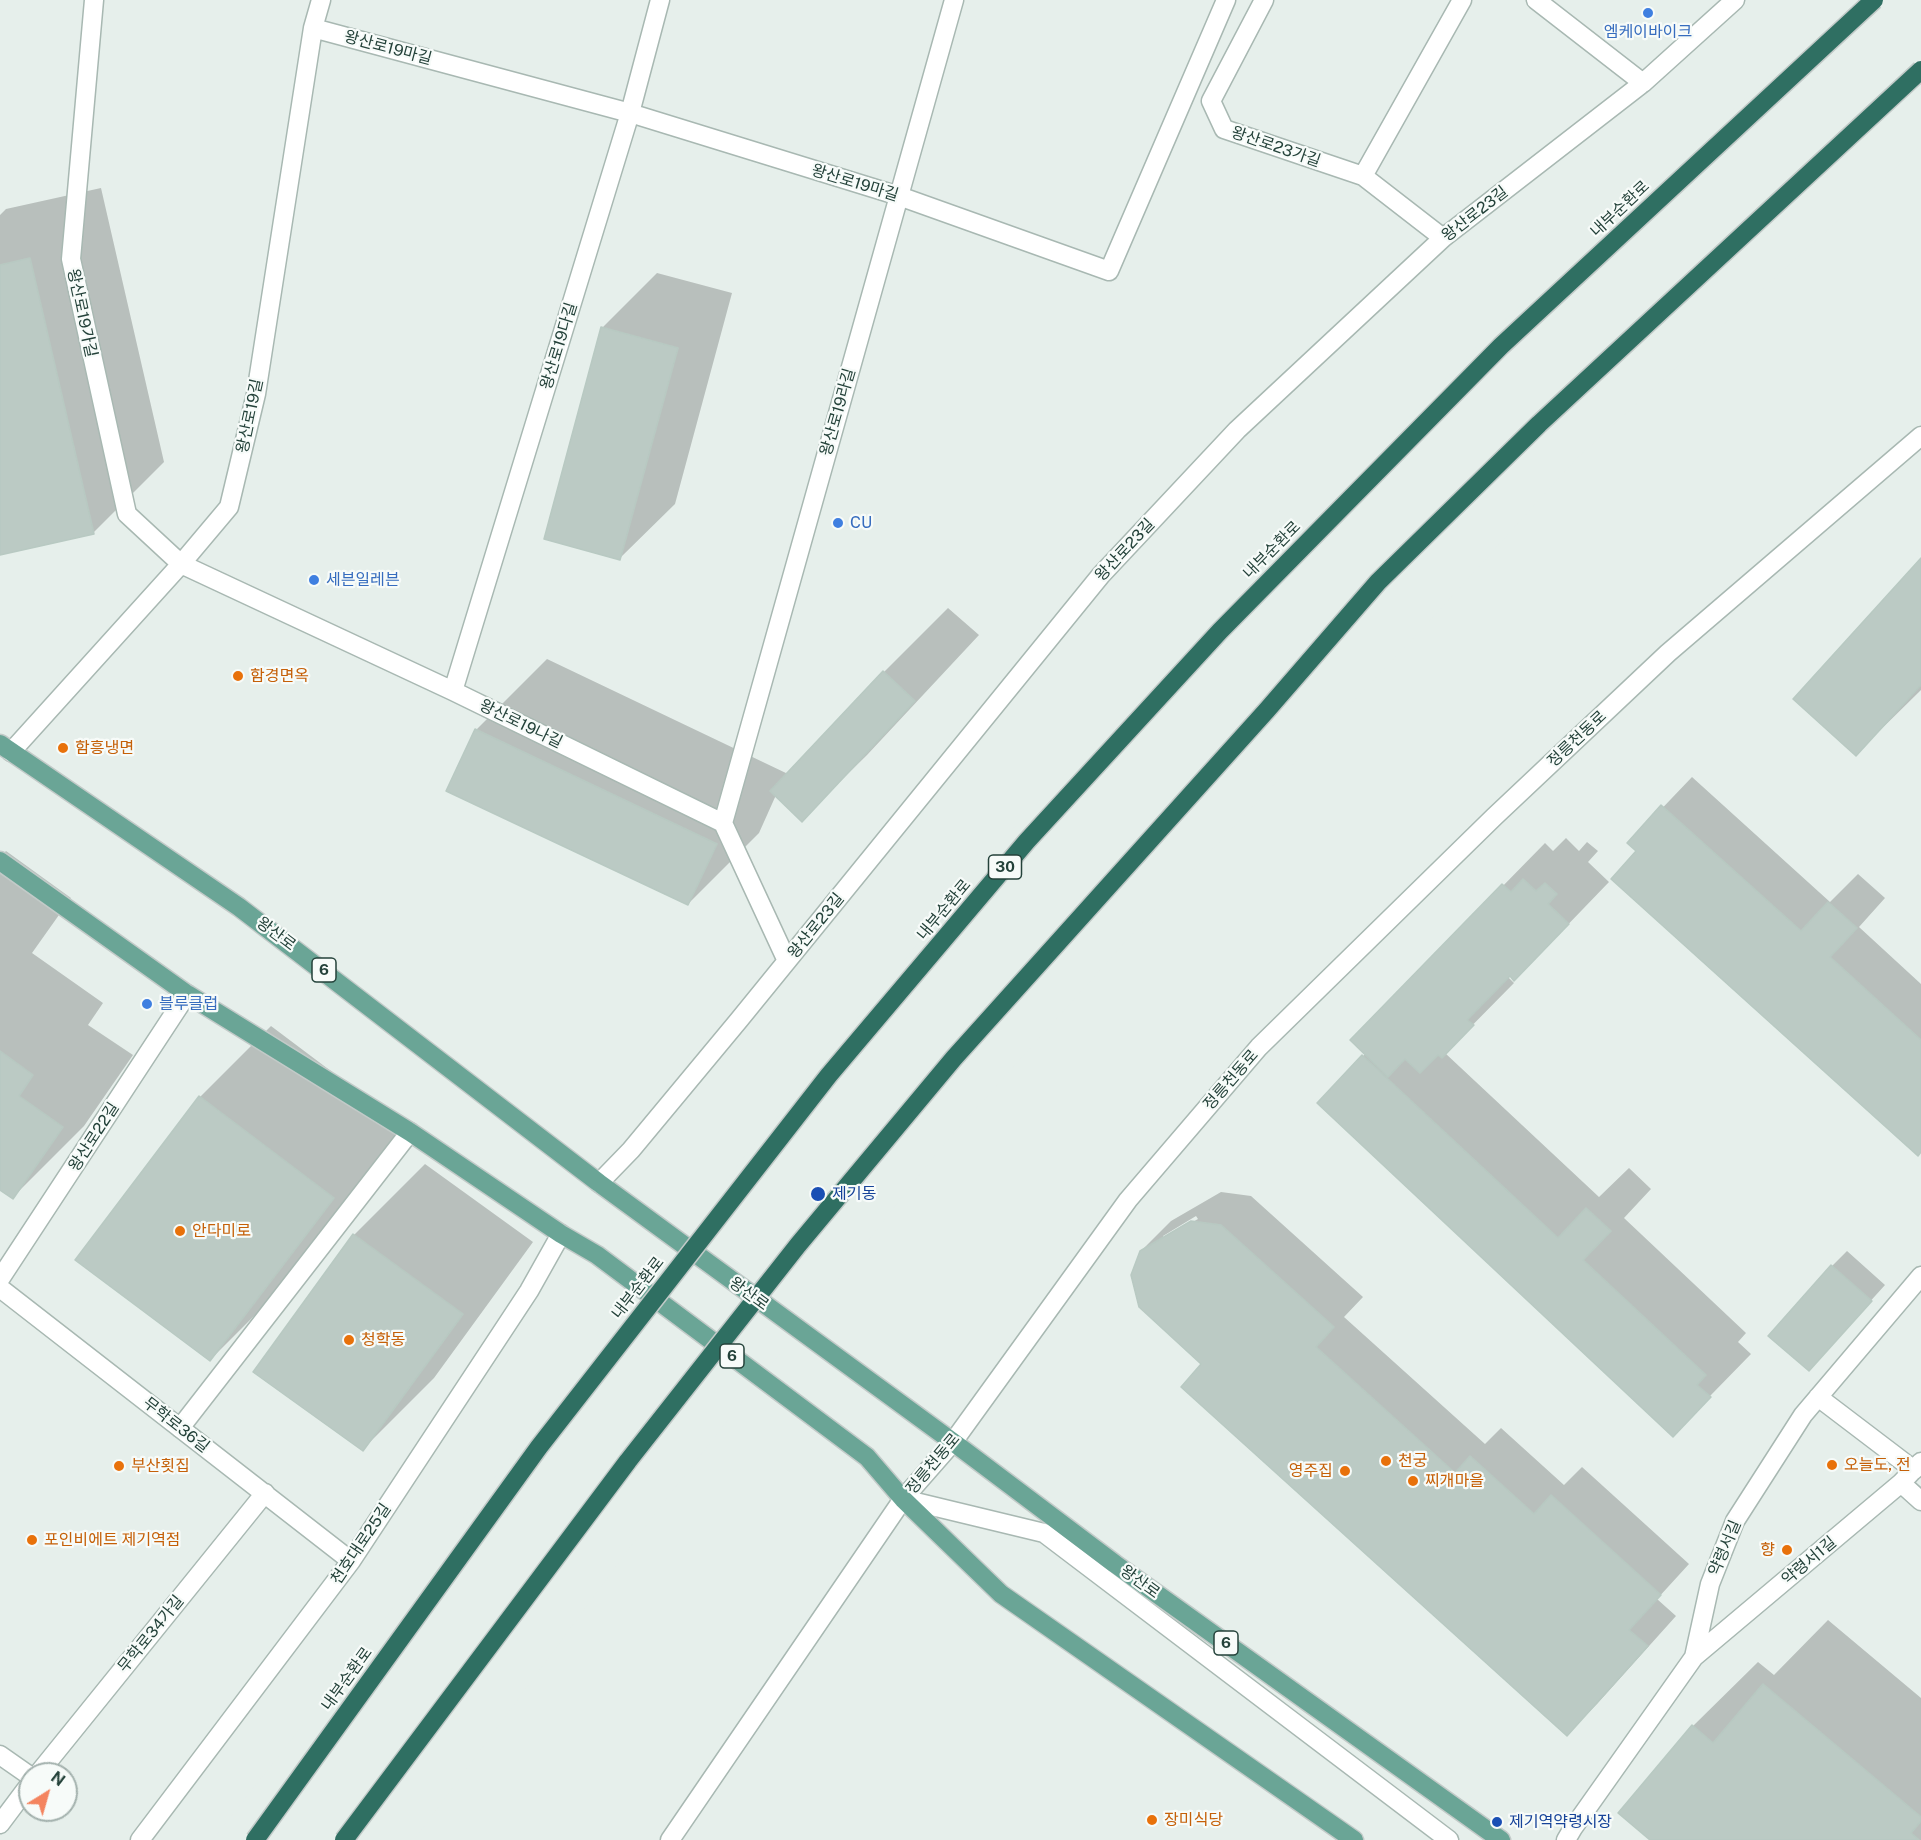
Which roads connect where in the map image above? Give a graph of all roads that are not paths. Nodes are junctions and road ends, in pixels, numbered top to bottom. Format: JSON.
{"nodes":[{"id":1,"x":94,"y":0,"type":"edge"},
{"id":2,"x":321,"y":0,"type":"edge"},
{"id":3,"x":660,"y":0,"type":"edge"},
{"id":4,"x":954,"y":0,"type":"edge"},
{"id":5,"x":1226,"y":0,"type":"edge"},
{"id":6,"x":1264,"y":0,"type":"edge"},
{"id":7,"x":1462,"y":0,"type":"edge"},
{"id":8,"x":1536,"y":0,"type":"edge"},
{"id":9,"x":1735,"y":0,"type":"edge"},
{"id":10,"x":1874,"y":0,"type":"edge"},
{"id":11,"x":312,"y":28,"type":"junction"},
{"id":12,"x":1921,"y":70,"type":"edge"},
{"id":13,"x":1643,"y":83,"type":"junction"},
{"id":14,"x":630,"y":113,"type":"junction"},
{"id":15,"x":1363,"y":176,"type":"junction"},
{"id":16,"x":899,"y":196,"type":"junction"},
{"id":17,"x":1443,"y":238,"type":"junction"},
{"id":18,"x":1921,"y":436,"type":"edge"},
{"id":19,"x":181,"y":564,"type":"junction"},
{"id":20,"x":453,"y":691,"type":"junction"},
{"id":21,"x":5,"y":748,"type":"edge"},
{"id":22,"x":723,"y":823,"type":"junction"},
{"id":23,"x":0,"y":861,"type":"edge"},
{"id":24,"x":787,"y":961,"type":"junction"},
{"id":25,"x":187,"y":994,"type":"junction"},
{"id":26,"x":410,"y":1132,"type":"junction"},
{"id":27,"x":598,"y":1183,"type":"junction"},
{"id":28,"x":561,"y":1234,"type":"junction"},
{"id":29,"x":1921,"y":1276,"type":"edge"},
{"id":30,"x":0,"y":1279,"type":"edge"},
{"id":31,"x":0,"y":1288,"type":"edge"},
{"id":32,"x":1818,"y":1397,"type":"junction"},
{"id":33,"x":180,"y":1428,"type":"junction"},
{"id":34,"x":953,"y":1442,"type":"junction"},
{"id":35,"x":1918,"y":1466,"type":"edge"},
{"id":36,"x":1901,"y":1483,"type":"junction"},
{"id":37,"x":265,"y":1493,"type":"junction"},
{"id":38,"x":903,"y":1499,"type":"junction"},
{"id":39,"x":1921,"y":1501,"type":"edge"},
{"id":40,"x":351,"y":1561,"type":"junction"},
{"id":41,"x":1694,"y":1657,"type":"junction"},
{"id":42,"x":0,"y":1755,"type":"edge"},
{"id":43,"x":48,"y":1762,"type":"edge"},
{"id":44,"x":18,"y":1768,"type":"edge"},
{"id":45,"x":18,"y":1800,"type":"edge"},
{"id":46,"x":0,"y":1824,"type":"edge"},
{"id":47,"x":140,"y":1840,"type":"edge"},
{"id":48,"x":255,"y":1840,"type":"edge"},
{"id":49,"x":344,"y":1840,"type":"edge"},
{"id":50,"x":670,"y":1840,"type":"edge"},
{"id":51,"x":1354,"y":1840,"type":"edge"},
{"id":52,"x":1449,"y":1840,"type":"edge"},
{"id":53,"x":1501,"y":1840,"type":"edge"},
{"id":54,"x":1566,"y":1840,"type":"edge"}],
"edges":[{"from":1,"to":19,"type":"street","name":"왕산로19가길"},
{"from":2,"to":11,"type":"street","name":"왕산로19길"},
{"from":3,"to":14,"type":"street","name":"왕산로19다길"},
{"from":4,"to":16,"type":"street","name":"왕산로19라길"},
{"from":5,"to":16,"type":"street","name":"왕산로19마길"},
{"from":6,"to":15,"type":"street","name":"왕산로23가길"},
{"from":7,"to":15,"type":"street"},
{"from":8,"to":13,"type":"street"},
{"from":9,"to":13,"type":"street","name":"왕산로23길"},
{"from":10,"to":48,"type":"highway","name":"내부순환로","number":"30","bridge":true},
{"from":11,"to":14,"type":"street","name":"왕산로19마길"},
{"from":11,"to":19,"type":"street","name":"왕산로19길"},
{"from":12,"to":49,"type":"highway","bridge":true},
{"from":13,"to":17,"type":"street","name":"왕산로23길"},
{"from":14,"to":16,"type":"street","name":"왕산로19마길"},
{"from":14,"to":20,"type":"street","name":"왕산로19다길"},
{"from":15,"to":17,"type":"street","name":"왕산로23가길"},
{"from":16,"to":22,"type":"street","name":"왕산로19라길"},
{"from":17,"to":24,"type":"street","name":"왕산로23길"},
{"from":18,"to":34,"type":"street","name":"정릉천동로"},
{"from":19,"to":20,"type":"street","name":"왕산로19나길"},
{"from":19,"to":21,"type":"street","name":"왕산로19길"},
{"from":20,"to":22,"type":"street","name":"왕산로19나길"},
{"from":21,"to":27,"type":"main road","name":"왕산로","number":"6"},
{"from":22,"to":24,"type":"street"},
{"from":23,"to":25,"type":"main road","number":"6"},
{"from":24,"to":27,"type":"street","name":"왕산로23길"},
{"from":25,"to":26,"type":"main road","number":"6"},
{"from":25,"to":30,"type":"street","name":"왕산로22길"},
{"from":26,"to":28,"type":"main road","number":"6"},
{"from":26,"to":33,"type":"street"},
{"from":27,"to":34,"type":"main road","name":"왕산로","number":"6","bridge":true},
{"from":28,"to":38,"type":"main road","number":"6","bridge":true},
{"from":28,"to":40,"type":"street","name":"천호대로25길"},
{"from":29,"to":32,"type":"street","name":"약령서길"},
{"from":31,"to":33,"type":"street","name":"무학로36길"},
{"from":32,"to":35,"type":"street"},
{"from":32,"to":41,"type":"street","name":"약령서길"},
{"from":33,"to":37,"type":"street","name":"무학로36길"},
{"from":34,"to":38,"type":"street","name":"정릉천동로"},
{"from":34,"to":53,"type":"main road","name":"왕산로","number":"6"},
{"from":35,"to":36,"type":"street","name":"약령서1길"},
{"from":36,"to":39,"type":"street"},
{"from":36,"to":41,"type":"street","name":"약령서1길"},
{"from":37,"to":40,"type":"street","name":"무학로36길"},
{"from":37,"to":43,"type":"street","name":"무학로34가길"},
{"from":38,"to":50,"type":"street","name":"정릉천동로"},
{"from":38,"to":51,"type":"main road","number":"6"},
{"from":38,"to":52,"type":"street","name":"왕산로"},
{"from":40,"to":47,"type":"street","name":"천호대로25길"},
{"from":41,"to":54,"type":"street","name":"약령서길"},
{"from":42,"to":44,"type":"street"},
{"from":45,"to":46,"type":"street"}]}
